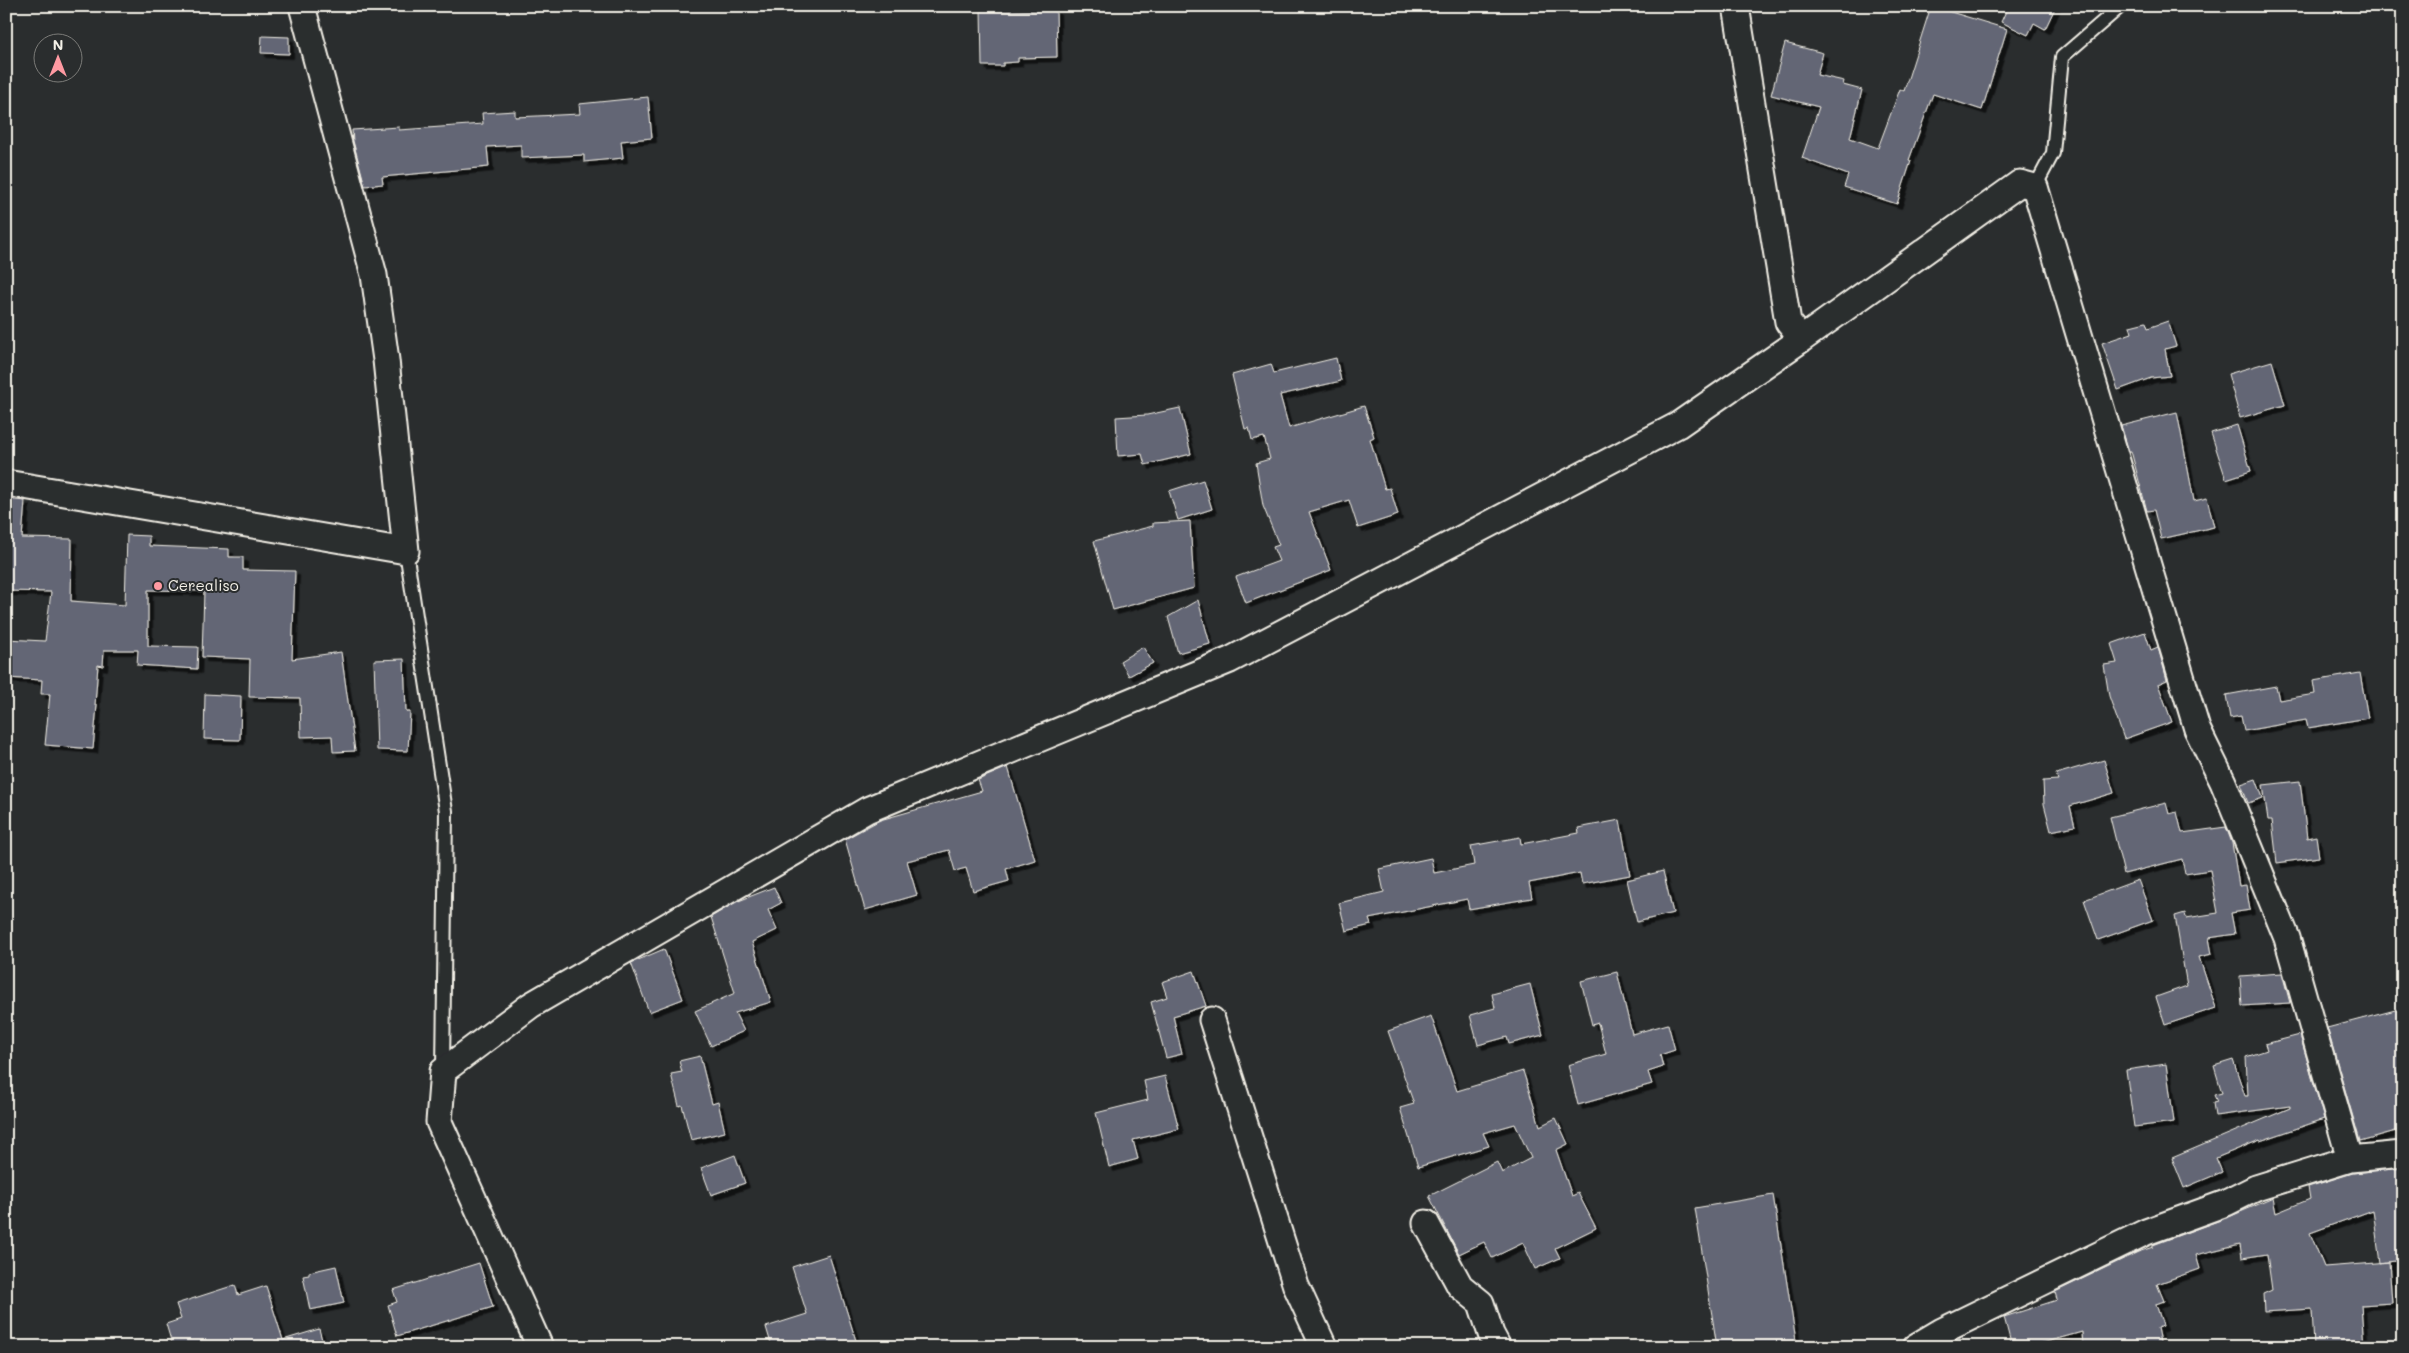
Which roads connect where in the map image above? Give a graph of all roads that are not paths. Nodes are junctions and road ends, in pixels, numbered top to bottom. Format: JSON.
{"nodes":[{"id":1,"x":302,"y":6,"type":"edge"},
{"id":2,"x":1736,"y":6,"type":"edge"},
{"id":3,"x":2121,"y":6,"type":"edge"},
{"id":4,"x":2035,"y":187,"type":"junction"},
{"id":5,"x":1802,"y":339,"type":"junction"},
{"id":6,"x":6,"y":483,"type":"edge"},
{"id":7,"x":406,"y":551,"type":"junction"},
{"id":8,"x":1212,"y":1020,"type":"dead end"},
{"id":9,"x":443,"y":1071,"type":"junction"},
{"id":10,"x":2403,"y":1154,"type":"edge"},
{"id":11,"x":2350,"y":1159,"type":"junction"},
{"id":12,"x":1426,"y":1223,"type":"dead end"},
{"id":13,"x":540,"y":1347,"type":"edge"},
{"id":14,"x":1324,"y":1347,"type":"edge"},
{"id":15,"x":1498,"y":1347,"type":"edge"},
{"id":16,"x":1915,"y":1347,"type":"edge"}],
"edges":[{"from":1,"to":7,"type":"street"},
{"from":2,"to":5,"type":"street"},
{"from":3,"to":4,"type":"lane"},
{"from":4,"to":5,"type":"street"},
{"from":4,"to":11,"type":"street"},
{"from":5,"to":9,"type":"street"},
{"from":6,"to":7,"type":"street"},
{"from":7,"to":9,"type":"lane"},
{"from":8,"to":14,"type":"street"},
{"from":9,"to":13,"type":"street"},
{"from":10,"to":11,"type":"street"},
{"from":11,"to":16,"type":"street"},
{"from":12,"to":15,"type":"street"}]}
